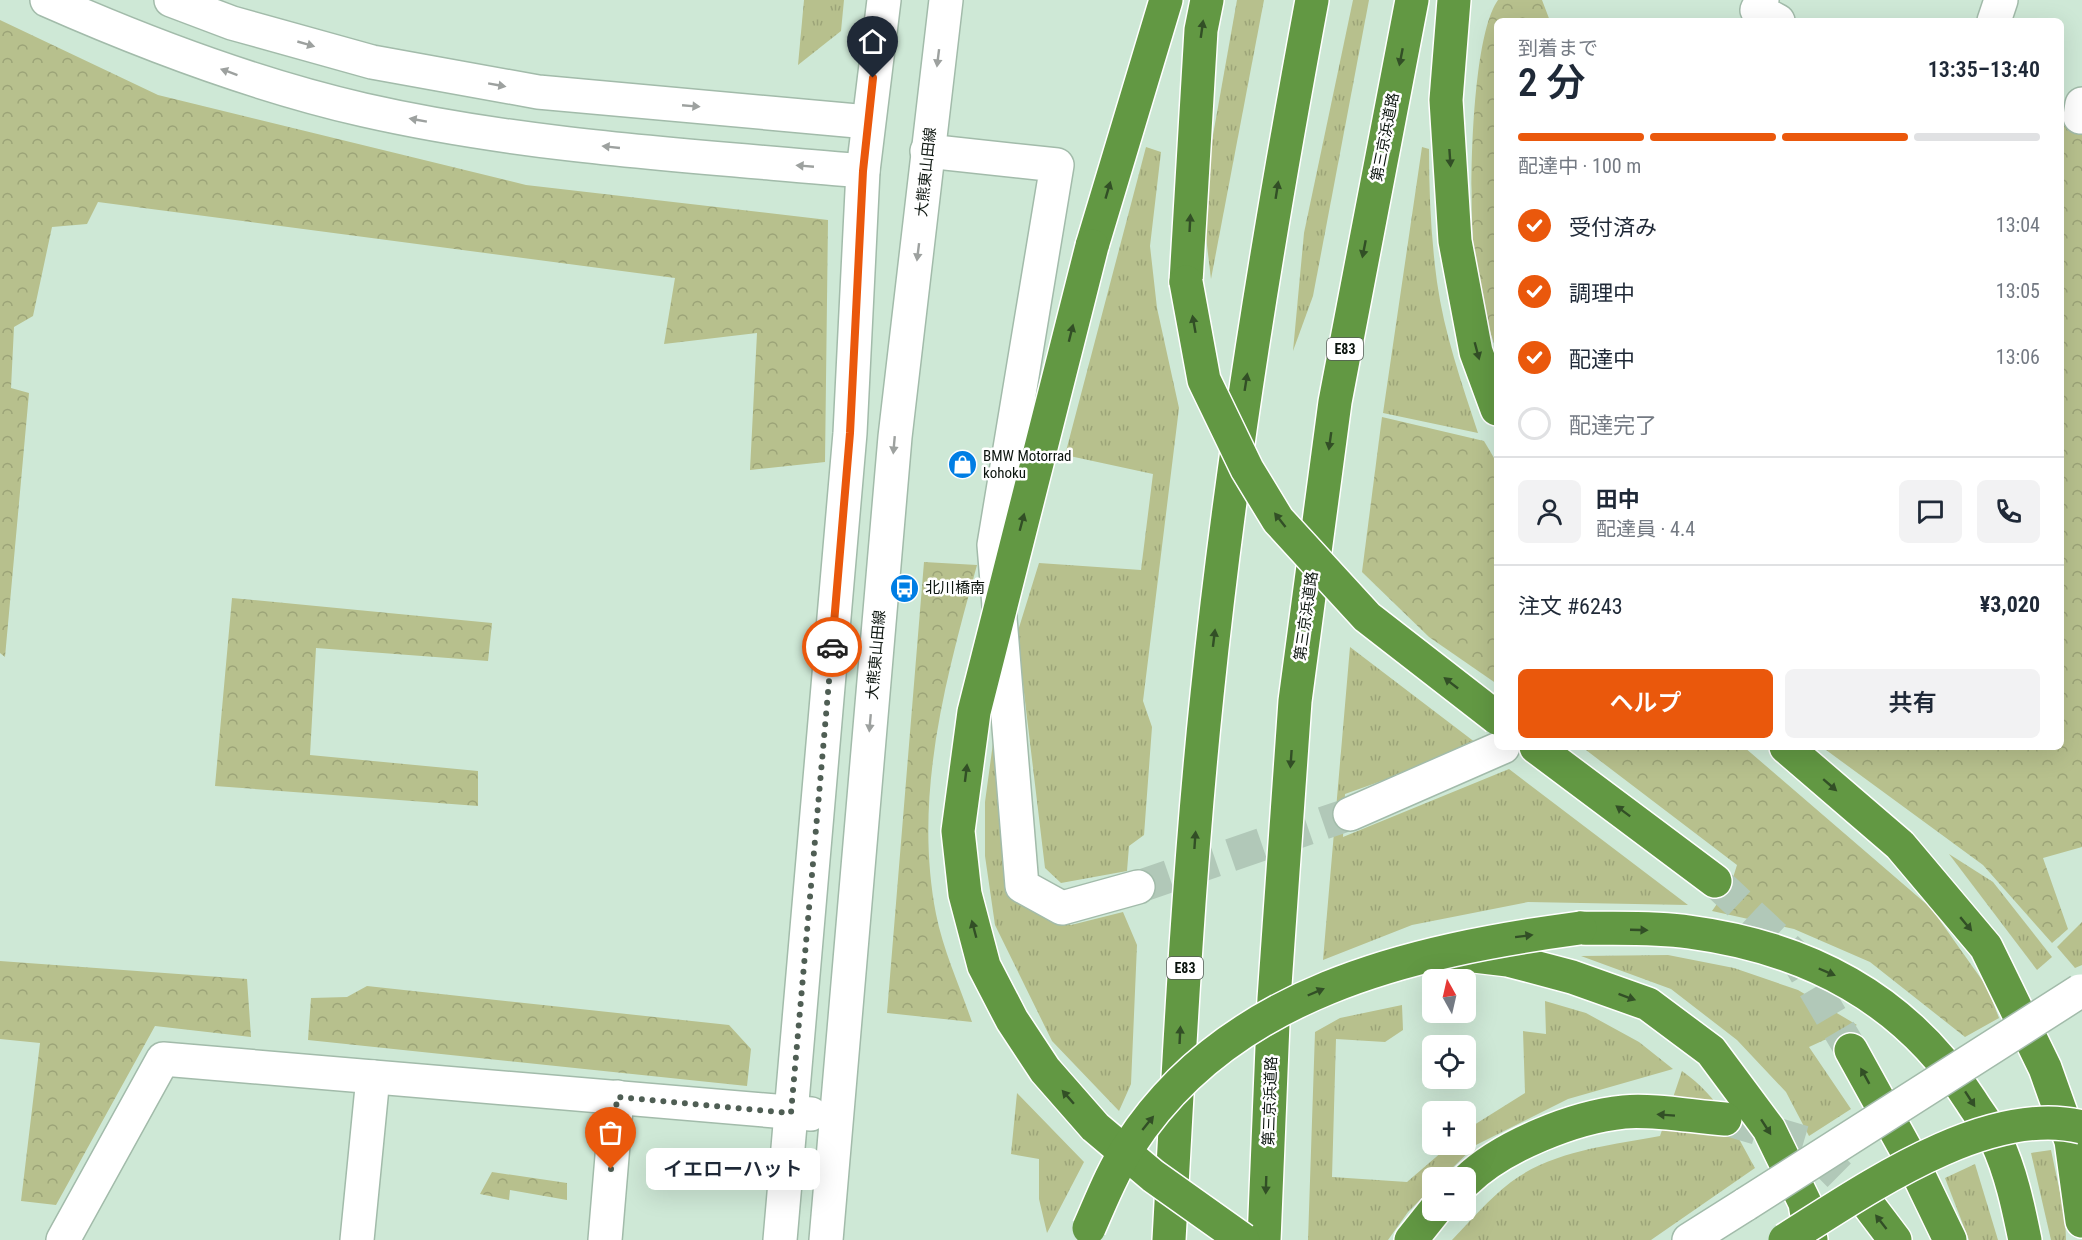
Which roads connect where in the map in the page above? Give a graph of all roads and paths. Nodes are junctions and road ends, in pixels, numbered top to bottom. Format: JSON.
{"nodes":[{"id":1,"x":47,"y":0,"type":"edge"},
{"id":2,"x":171,"y":0,"type":"edge"},
{"id":3,"x":884,"y":0,"type":"edge"},
{"id":4,"x":946,"y":0,"type":"edge"},
{"id":5,"x":1166,"y":0,"type":"edge"},
{"id":6,"x":1207,"y":0,"type":"edge"},
{"id":7,"x":1312,"y":0,"type":"edge"},
{"id":8,"x":1412,"y":0,"type":"edge"},
{"id":9,"x":1454,"y":0,"type":"edge"},
{"id":10,"x":1762,"y":0,"type":"edge"},
{"id":11,"x":2001,"y":0,"type":"edge"},
{"id":12,"x":1772,"y":18,"type":"edge"},
{"id":13,"x":1995,"y":18,"type":"edge"},
{"id":14,"x":868,"y":122,"type":"junction"},
{"id":15,"x":927,"y":151,"type":"junction"},
{"id":16,"x":863,"y":171,"type":"junction"},
{"id":17,"x":1494,"y":401,"type":"edge"},
{"id":18,"x":1494,"y":716,"type":"edge"},
{"id":19,"x":1496,"y":750,"type":"edge"},
{"id":20,"x":1540,"y":750,"type":"edge"},
{"id":21,"x":1789,"y":750,"type":"edge"},
{"id":22,"x":1350,"y":814,"type":"tunnel mouth"},
{"id":23,"x":1714,"y":881,"type":"tunnel mouth"},
{"id":24,"x":1138,"y":887,"type":"tunnel mouth"},
{"id":25,"x":1442,"y":952,"type":"junction"},
{"id":26,"x":2081,"y":991,"type":"edge"},
{"id":27,"x":1851,"y":1050,"type":"tunnel mouth"},
{"id":28,"x":373,"y":1077,"type":"junction"},
{"id":29,"x":617,"y":1097,"type":"junction"},
{"id":30,"x":791,"y":1113,"type":"junction"},
{"id":31,"x":837,"y":1116,"type":"junction"},
{"id":32,"x":1725,"y":1119,"type":"tunnel mouth"},
{"id":33,"x":2082,"y":1127,"type":"edge"},
{"id":34,"x":1476,"y":1171,"type":"edge"},
{"id":35,"x":1867,"y":1203,"type":"tunnel mouth"},
{"id":36,"x":1426,"y":1221,"type":"edge"},
{"id":37,"x":2082,"y":1221,"type":"edge"},
{"id":38,"x":1087,"y":1234,"type":"edge"},
{"id":39,"x":63,"y":1240,"type":"edge"},
{"id":40,"x":357,"y":1240,"type":"edge"},
{"id":41,"x":605,"y":1240,"type":"edge"},
{"id":42,"x":780,"y":1240,"type":"edge"},
{"id":43,"x":826,"y":1240,"type":"edge"},
{"id":44,"x":1169,"y":1240,"type":"edge"},
{"id":45,"x":1243,"y":1240,"type":"edge"},
{"id":46,"x":1264,"y":1240,"type":"edge"},
{"id":47,"x":1411,"y":1240,"type":"edge"},
{"id":48,"x":1689,"y":1240,"type":"edge"},
{"id":49,"x":1785,"y":1240,"type":"edge"},
{"id":50,"x":1811,"y":1240,"type":"edge"},
{"id":51,"x":1895,"y":1240,"type":"edge"},
{"id":52,"x":1950,"y":1240,"type":"edge"},
{"id":53,"x":2025,"y":1240,"type":"edge"}],
"edges":[{"from":16,"to":1,"type":"street","one_way":true},
{"from":2,"to":14,"type":"street","one_way":true},
{"from":3,"to":14,"type":"street"},
{"from":4,"to":15,"type":"street","name":"大熊東山田線","one_way":true},
{"from":45,"to":5,"type":"highway","one_way":true,"bridge":true},
{"from":18,"to":6,"type":"highway","one_way":true,"bridge":true},
{"from":44,"to":7,"type":"highway","number":"E83","one_way":true},
{"from":8,"to":46,"type":"highway","name":"第三京浜道路","number":"E83","one_way":true},
{"from":9,"to":17,"type":"highway","one_way":true},
{"from":10,"to":12,"type":"street"},
{"from":11,"to":13,"type":"street"},
{"from":14,"to":16,"type":"street"},
{"from":15,"to":24,"type":"street"},
{"from":15,"to":31,"type":"street","name":"大熊東山田線","one_way":true},
{"from":16,"to":30,"type":"street"},
{"from":19,"to":22,"type":"street"},
{"from":23,"to":20,"type":"highway","one_way":true},
{"from":21,"to":37,"type":"highway","one_way":true},
{"from":38,"to":25,"type":"highway","one_way":true,"bridge":true},
{"from":25,"to":50,"type":"highway","one_way":true},
{"from":25,"to":53,"type":"highway","one_way":true,"bridge":true},
{"from":26,"to":48,"type":"street","bridge":true},
{"from":52,"to":27,"type":"highway","one_way":true},
{"from":28,"to":29,"type":"street"},
{"from":28,"to":39,"type":"street"},
{"from":28,"to":40,"type":"street"},
{"from":29,"to":30,"type":"street"},
{"from":29,"to":41,"type":"street"},
{"from":30,"to":31,"type":"street"},
{"from":30,"to":42,"type":"street"},
{"from":31,"to":43,"type":"street","name":"大熊東山田線"},
{"from":32,"to":34,"type":"highway","one_way":true},
{"from":33,"to":49,"type":"highway","bridge":true},
{"from":51,"to":35,"type":"highway","one_way":true},
{"from":36,"to":47,"type":"highway"}]}
